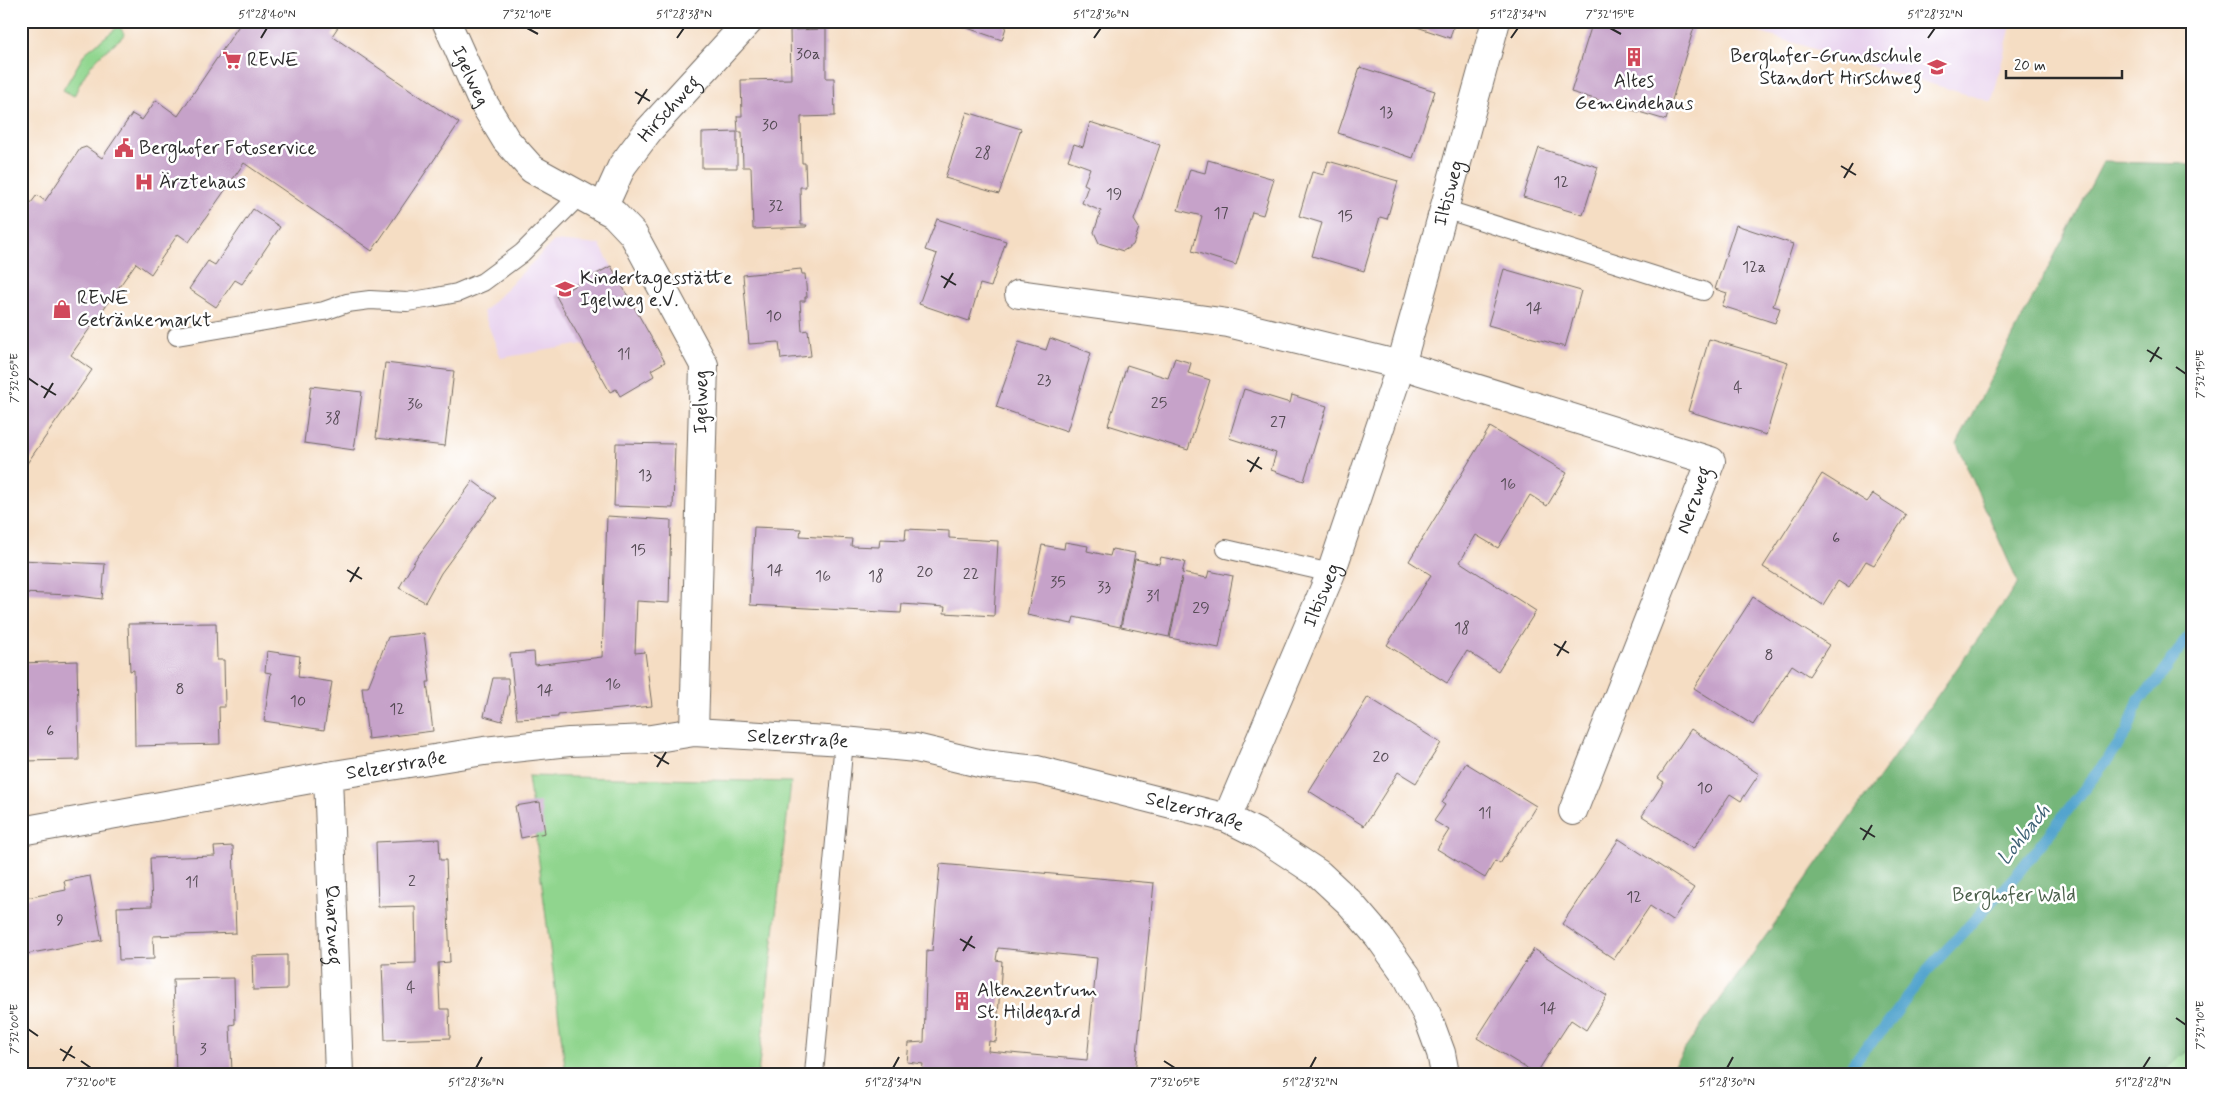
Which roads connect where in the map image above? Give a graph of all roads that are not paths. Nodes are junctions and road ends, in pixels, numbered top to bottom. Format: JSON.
{"nodes":[{"id":1,"x":446,"y":21,"type":"edge"},
{"id":2,"x":749,"y":21,"type":"edge"},
{"id":3,"x":1496,"y":21,"type":"edge"},
{"id":4,"x":592,"y":201,"type":"junction"},
{"id":5,"x":1444,"y":208,"type":"junction"},
{"id":6,"x":1703,"y":291,"type":"dead end"},
{"id":7,"x":1019,"y":294,"type":"dead end"},
{"id":8,"x":177,"y":336,"type":"dead end"},
{"id":9,"x":1401,"y":365,"type":"junction"},
{"id":10,"x":1226,"y":549,"type":"dead end"},
{"id":11,"x":1331,"y":573,"type":"junction"},
{"id":12,"x":694,"y":732,"type":"junction"},
{"id":13,"x":844,"y":741,"type":"junction"},
{"id":14,"x":328,"y":776,"type":"junction"},
{"id":15,"x":1573,"y":811,"type":"dead end"},
{"id":16,"x":1227,"y":818,"type":"junction"},
{"id":17,"x":21,"y":831,"type":"edge"},
{"id":18,"x":339,"y":1074,"type":"edge"},
{"id":19,"x":814,"y":1074,"type":"edge"},
{"id":20,"x":1445,"y":1074,"type":"edge"}],
"edges":[{"from":1,"to":4,"type":"street","name":"Igelweg"},
{"from":2,"to":4,"type":"street","name":"Hirschweg"},
{"from":3,"to":5,"type":"street","name":"Iltisweg"},
{"from":4,"to":8,"type":"lane"},
{"from":4,"to":12,"type":"street","name":"Igelweg"},
{"from":5,"to":6,"type":"lane"},
{"from":5,"to":9,"type":"street","name":"Iltisweg"},
{"from":7,"to":9,"type":"street"},
{"from":9,"to":11,"type":"street","name":"Iltisweg"},
{"from":9,"to":15,"type":"street","name":"Nerzweg"},
{"from":10,"to":11,"type":"lane"},
{"from":11,"to":16,"type":"street","name":"Iltisweg"},
{"from":12,"to":13,"type":"street","name":"Selzerstraße"},
{"from":12,"to":14,"type":"street","name":"Selzerstraße"},
{"from":13,"to":16,"type":"street","name":"Selzerstraße"},
{"from":13,"to":19,"type":"lane"},
{"from":14,"to":17,"type":"street","name":"Selzerstraße"},
{"from":14,"to":18,"type":"street","name":"Quarzweg"},
{"from":16,"to":20,"type":"street","name":"Selzerstraße"}]}
